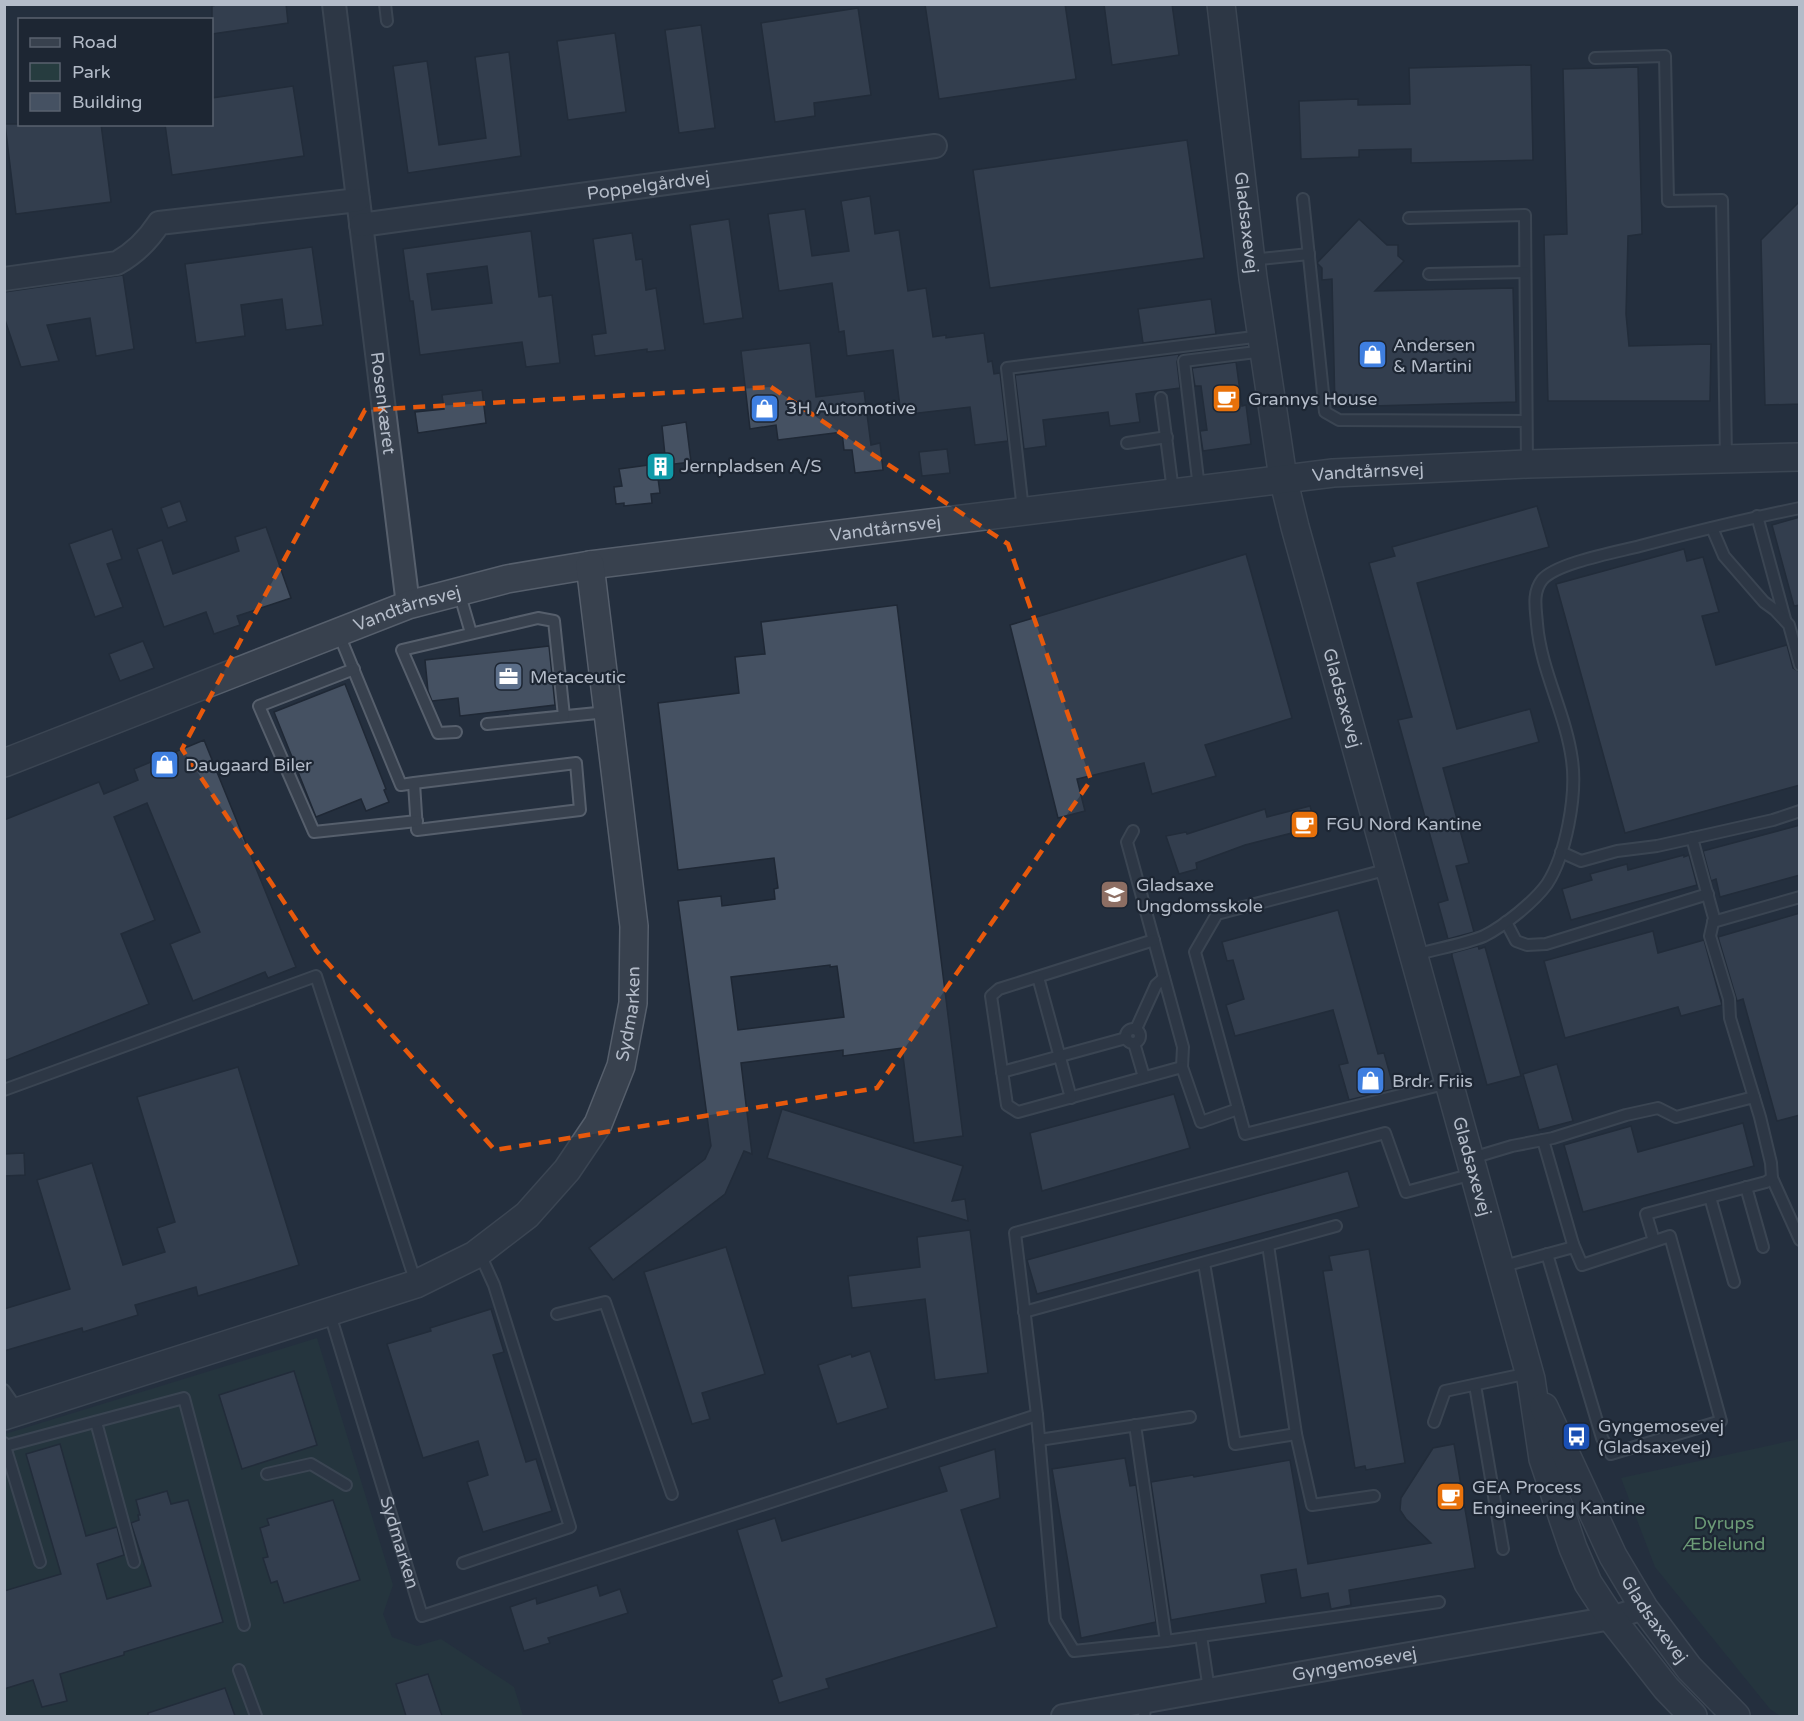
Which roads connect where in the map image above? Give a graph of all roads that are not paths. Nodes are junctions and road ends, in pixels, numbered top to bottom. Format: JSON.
{"nodes":[{"id":1,"x":334,"y":4,"type":"edge"},
{"id":2,"x":385,"y":4,"type":"edge"},
{"id":3,"x":1221,"y":4,"type":"edge"},
{"id":4,"x":387,"y":21,"type":"dead end"},
{"id":5,"x":1595,"y":58,"type":"dead end"},
{"id":6,"x":935,"y":146,"type":"dead end"},
{"id":7,"x":1303,"y":199,"type":"dead end"},
{"id":8,"x":358,"y":200,"type":"junction"},
{"id":9,"x":1409,"y":218,"type":"dead end"},
{"id":10,"x":361,"y":225,"type":"junction"},
{"id":11,"x":1309,"y":254,"type":"junction"},
{"id":12,"x":1251,"y":260,"type":"junction"},
{"id":13,"x":1525,"y":272,"type":"junction"},
{"id":14,"x":1429,"y":274,"type":"dead end"},
{"id":15,"x":4,"y":279,"type":"edge"},
{"id":16,"x":1263,"y":343,"type":"junction"},
{"id":17,"x":1161,"y":398,"type":"dead end"},
{"id":18,"x":1526,"y":421,"type":"junction"},
{"id":19,"x":1167,"y":437,"type":"junction"},
{"id":20,"x":1127,"y":443,"type":"dead end"},
{"id":21,"x":1800,"y":457,"type":"edge"},
{"id":22,"x":1726,"y":459,"type":"junction"},
{"id":23,"x":1527,"y":464,"type":"junction"},
{"id":24,"x":1283,"y":478,"type":"junction"},
{"id":25,"x":1186,"y":490,"type":"junction"},
{"id":26,"x":1800,"y":508,"type":"edge"},
{"id":27,"x":1023,"y":510,"type":"junction"},
{"id":28,"x":1757,"y":516,"type":"junction"},
{"id":29,"x":1712,"y":528,"type":"junction"},
{"id":30,"x":590,"y":565,"type":"junction"},
{"id":31,"x":459,"y":592,"type":"junction"},
{"id":32,"x":408,"y":605,"type":"junction"},
{"id":33,"x":1786,"y":622,"type":"junction"},
{"id":34,"x":338,"y":632,"type":"junction"},
{"id":35,"x":471,"y":633,"type":"junction"},
{"id":36,"x":1800,"y":665,"type":"edge"},
{"id":37,"x":354,"y":669,"type":"junction"},
{"id":38,"x":608,"y":712,"type":"junction"},
{"id":39,"x":564,"y":716,"type":"junction"},
{"id":40,"x":487,"y":724,"type":"dead end"},
{"id":41,"x":456,"y":732,"type":"dead end"},
{"id":42,"x":4,"y":763,"type":"edge"},
{"id":43,"x":414,"y":783,"type":"junction"},
{"id":44,"x":1800,"y":811,"type":"edge"},
{"id":45,"x":417,"y":821,"type":"junction"},
{"id":46,"x":1133,"y":831,"type":"dead end"},
{"id":47,"x":1692,"y":838,"type":"junction"},
{"id":48,"x":1561,"y":852,"type":"junction"},
{"id":49,"x":1389,"y":869,"type":"junction"},
{"id":50,"x":1708,"y":894,"type":"junction"},
{"id":51,"x":1800,"y":897,"type":"edge"},
{"id":52,"x":1506,"y":922,"type":"junction"},
{"id":53,"x":1713,"y":922,"type":"junction"},
{"id":54,"x":1154,"y":940,"type":"junction"},
{"id":55,"x":1413,"y":955,"type":"junction"},
{"id":56,"x":1038,"y":976,"type":"junction"},
{"id":57,"x":1164,"y":978,"type":"junction"},
{"id":58,"x":1130,"y":1040,"type":"junction"},
{"id":59,"x":1060,"y":1056,"type":"junction"},
{"id":60,"x":1182,"y":1067,"type":"junction"},
{"id":61,"x":1002,"y":1072,"type":"junction"},
{"id":62,"x":1144,"y":1077,"type":"junction"},
{"id":63,"x":1448,"y":1083,"type":"junction"},
{"id":64,"x":4,"y":1090,"type":"edge"},
{"id":65,"x":1754,"y":1097,"type":"junction"},
{"id":66,"x":1071,"y":1098,"type":"junction"},
{"id":67,"x":1238,"y":1109,"type":"junction"},
{"id":68,"x":1543,"y":1140,"type":"junction"},
{"id":69,"x":1472,"y":1166,"type":"junction"},
{"id":70,"x":1772,"y":1178,"type":"junction"},
{"id":71,"x":1746,"y":1187,"type":"junction"},
{"id":72,"x":1710,"y":1197,"type":"junction"},
{"id":73,"x":1336,"y":1226,"type":"dead end"},
{"id":74,"x":1800,"y":1240,"type":"edge"},
{"id":75,"x":1654,"y":1241,"type":"junction"},
{"id":76,"x":1573,"y":1244,"type":"junction"},
{"id":77,"x":1268,"y":1245,"type":"junction"},
{"id":78,"x":1763,"y":1247,"type":"dead end"},
{"id":79,"x":478,"y":1252,"type":"junction"},
{"id":80,"x":1547,"y":1254,"type":"junction"},
{"id":81,"x":1204,"y":1263,"type":"junction"},
{"id":82,"x":1500,"y":1267,"type":"junction"},
{"id":83,"x":1734,"y":1282,"type":"dead end"},
{"id":84,"x":416,"y":1284,"type":"junction"},
{"id":85,"x":329,"y":1311,"type":"junction"},
{"id":86,"x":1024,"y":1312,"type":"junction"},
{"id":87,"x":557,"y":1314,"type":"dead end"},
{"id":88,"x":1530,"y":1376,"type":"junction"},
{"id":89,"x":1475,"y":1385,"type":"junction"},
{"id":90,"x":10,"y":1406,"type":"edge"},
{"id":91,"x":1037,"y":1415,"type":"junction"},
{"id":92,"x":1190,"y":1417,"type":"dead end"},
{"id":93,"x":96,"y":1422,"type":"junction"},
{"id":94,"x":1434,"y":1422,"type":"dead end"},
{"id":95,"x":1135,"y":1425,"type":"junction"},
{"id":96,"x":1296,"y":1434,"type":"junction"},
{"id":97,"x":1039,"y":1440,"type":"junction"},
{"id":98,"x":5,"y":1445,"type":"edge"},
{"id":99,"x":267,"y":1474,"type":"dead end"},
{"id":100,"x":346,"y":1485,"type":"dead end"},
{"id":101,"x":672,"y":1494,"type":"dead end"},
{"id":102,"x":1374,"y":1496,"type":"dead end"},
{"id":103,"x":1503,"y":1549,"type":"dead end"},
{"id":104,"x":40,"y":1562,"type":"dead end"},
{"id":105,"x":134,"y":1562,"type":"dead end"},
{"id":106,"x":463,"y":1563,"type":"dead end"},
{"id":107,"x":1439,"y":1602,"type":"dead end"},
{"id":108,"x":1644,"y":1608,"type":"junction"},
{"id":109,"x":1611,"y":1618,"type":"junction"},
{"id":110,"x":244,"y":1625,"type":"dead end"},
{"id":111,"x":1201,"y":1636,"type":"junction"},
{"id":112,"x":1166,"y":1641,"type":"junction"},
{"id":113,"x":239,"y":1670,"type":"dead end"},
{"id":114,"x":1209,"y":1690,"type":"junction"},
{"id":115,"x":1137,"y":1710,"type":"edge"},
{"id":116,"x":256,"y":1716,"type":"edge"},
{"id":117,"x":1063,"y":1716,"type":"edge"},
{"id":118,"x":1693,"y":1716,"type":"edge"},
{"id":119,"x":1736,"y":1716,"type":"edge"}],
"edges":[{"from":1,"to":8,"type":"street","name":"Rosenkæret"},
{"from":2,"to":4,"type":"lane"},
{"from":3,"to":12,"type":"street","name":"Gladsaxevej"},
{"from":5,"to":22,"type":"lane"},
{"from":6,"to":10,"type":"street","name":"Poppelgårdvej"},
{"from":7,"to":11,"type":"lane"},
{"from":8,"to":10,"type":"street","name":"Rosenkæret"},
{"from":8,"to":15,"type":"street"},
{"from":9,"to":13,"type":"lane"},
{"from":10,"to":32,"type":"street","name":"Rosenkæret"},
{"from":11,"to":12,"type":"lane"},
{"from":11,"to":18,"type":"lane"},
{"from":12,"to":16,"type":"street","name":"Gladsaxevej"},
{"from":13,"to":14,"type":"lane"},
{"from":13,"to":18,"type":"lane"},
{"from":16,"to":24,"type":"street","name":"Gladsaxevej"},
{"from":16,"to":25,"type":"lane"},
{"from":16,"to":27,"type":"lane"},
{"from":17,"to":19,"type":"lane"},
{"from":18,"to":23,"type":"lane"},
{"from":19,"to":20,"type":"lane"},
{"from":19,"to":25,"type":"lane"},
{"from":21,"to":22,"type":"street","name":"Vandtårnsvej"},
{"from":22,"to":23,"type":"street","name":"Vandtårnsvej"},
{"from":23,"to":24,"type":"street","name":"Vandtårnsvej"},
{"from":24,"to":25,"type":"street","name":"Vandtårnsvej"},
{"from":24,"to":49,"type":"street","name":"Gladsaxevej"},
{"from":25,"to":27,"type":"street","name":"Vandtårnsvej"},
{"from":26,"to":28,"type":"lane"},
{"from":27,"to":30,"type":"street","name":"Vandtårnsvej"},
{"from":28,"to":29,"type":"lane"},
{"from":28,"to":33,"type":"lane"},
{"from":29,"to":33,"type":"lane"},
{"from":29,"to":48,"type":"lane"},
{"from":30,"to":31,"type":"street","name":"Vandtårnsvej"},
{"from":30,"to":38,"type":"street","name":"Sydmarken"},
{"from":31,"to":32,"type":"street","name":"Vandtårnsvej"},
{"from":31,"to":35,"type":"lane"},
{"from":32,"to":34,"type":"street","name":"Vandtårnsvej"},
{"from":33,"to":36,"type":"lane"},
{"from":34,"to":37,"type":"lane"},
{"from":34,"to":42,"type":"street","name":"Vandtårnsvej"},
{"from":35,"to":39,"type":"lane"},
{"from":35,"to":41,"type":"lane"},
{"from":37,"to":43,"type":"lane"},
{"from":37,"to":45,"type":"lane"},
{"from":38,"to":39,"type":"lane"},
{"from":38,"to":79,"type":"street","name":"Sydmarken"},
{"from":39,"to":40,"type":"lane"},
{"from":43,"to":45,"type":"lane"},
{"from":43,"to":45,"type":"lane"},
{"from":44,"to":47,"type":"lane"},
{"from":46,"to":54,"type":"lane"},
{"from":47,"to":48,"type":"lane"},
{"from":47,"to":50,"type":"lane"},
{"from":48,"to":52,"type":"lane"},
{"from":49,"to":55,"type":"street","name":"Gladsaxevej"},
{"from":49,"to":67,"type":"lane"},
{"from":50,"to":52,"type":"lane"},
{"from":50,"to":53,"type":"lane"},
{"from":51,"to":53,"type":"lane"},
{"from":52,"to":55,"type":"lane"},
{"from":53,"to":65,"type":"lane"},
{"from":54,"to":56,"type":"lane"},
{"from":54,"to":57,"type":"lane"},
{"from":55,"to":63,"type":"street","name":"Gladsaxevej"},
{"from":56,"to":59,"type":"lane"},
{"from":56,"to":61,"type":"lane"},
{"from":57,"to":58,"type":"lane"},
{"from":57,"to":60,"type":"lane"},
{"from":58,"to":59,"type":"lane"},
{"from":58,"to":62,"type":"lane"},
{"from":59,"to":61,"type":"lane"},
{"from":59,"to":66,"type":"lane"},
{"from":60,"to":62,"type":"lane"},
{"from":60,"to":67,"type":"lane"},
{"from":61,"to":66,"type":"lane"},
{"from":62,"to":66,"type":"lane"},
{"from":63,"to":67,"type":"lane"},
{"from":63,"to":69,"type":"street","name":"Gladsaxevej"},
{"from":64,"to":84,"type":"lane"},
{"from":65,"to":68,"type":"lane"},
{"from":65,"to":70,"type":"lane"},
{"from":68,"to":69,"type":"lane"},
{"from":68,"to":76,"type":"lane"},
{"from":69,"to":82,"type":"street","name":"Gladsaxevej"},
{"from":69,"to":86,"type":"lane"},
{"from":70,"to":71,"type":"lane"},
{"from":70,"to":74,"type":"lane"},
{"from":71,"to":72,"type":"lane"},
{"from":71,"to":78,"type":"lane"},
{"from":72,"to":75,"type":"lane"},
{"from":72,"to":83,"type":"lane"},
{"from":73,"to":77,"type":"lane"},
{"from":75,"to":76,"type":"lane"},
{"from":75,"to":80,"type":"lane"},
{"from":76,"to":80,"type":"lane"},
{"from":77,"to":81,"type":"lane"},
{"from":77,"to":96,"type":"lane"},
{"from":79,"to":84,"type":"street","name":"Sydmarken"},
{"from":79,"to":106,"type":"lane"},
{"from":80,"to":82,"type":"lane"},
{"from":81,"to":86,"type":"lane"},
{"from":81,"to":96,"type":"lane"},
{"from":82,"to":88,"type":"street","name":"Gladsaxevej"},
{"from":84,"to":85,"type":"street","name":"Sydmarken"},
{"from":85,"to":90,"type":"street","name":"Sydmarken"},
{"from":85,"to":91,"type":"lane","name":"Sydmarken"},
{"from":86,"to":91,"type":"lane"},
{"from":87,"to":101,"type":"lane"},
{"from":88,"to":89,"type":"lane"},
{"from":88,"to":108,"type":"street","name":"Gladsaxevej"},
{"from":88,"to":109,"type":"street","name":"Gladsaxevej"},
{"from":89,"to":94,"type":"lane"},
{"from":89,"to":103,"type":"lane"},
{"from":91,"to":97,"type":"lane"},
{"from":92,"to":95,"type":"lane"},
{"from":93,"to":98,"type":"lane"},
{"from":93,"to":105,"type":"lane"},
{"from":93,"to":110,"type":"lane"},
{"from":95,"to":97,"type":"lane"},
{"from":95,"to":112,"type":"lane"},
{"from":96,"to":102,"type":"lane"},
{"from":97,"to":112,"type":"lane"},
{"from":98,"to":104,"type":"lane"},
{"from":99,"to":100,"type":"lane"},
{"from":107,"to":111,"type":"lane"},
{"from":108,"to":109,"type":"street","name":"Gyngemosevej"},
{"from":108,"to":119,"type":"street","name":"Gladsaxevej"},
{"from":109,"to":114,"type":"street","name":"Gyngemosevej"},
{"from":109,"to":118,"type":"street","name":"Gladsaxevej"},
{"from":111,"to":112,"type":"lane"},
{"from":111,"to":114,"type":"lane"},
{"from":113,"to":116,"type":"lane"},
{"from":114,"to":115,"type":"street","name":"Gyngemosevej"},
{"from":115,"to":117,"type":"street","name":"Gyngemosevej"}]}
